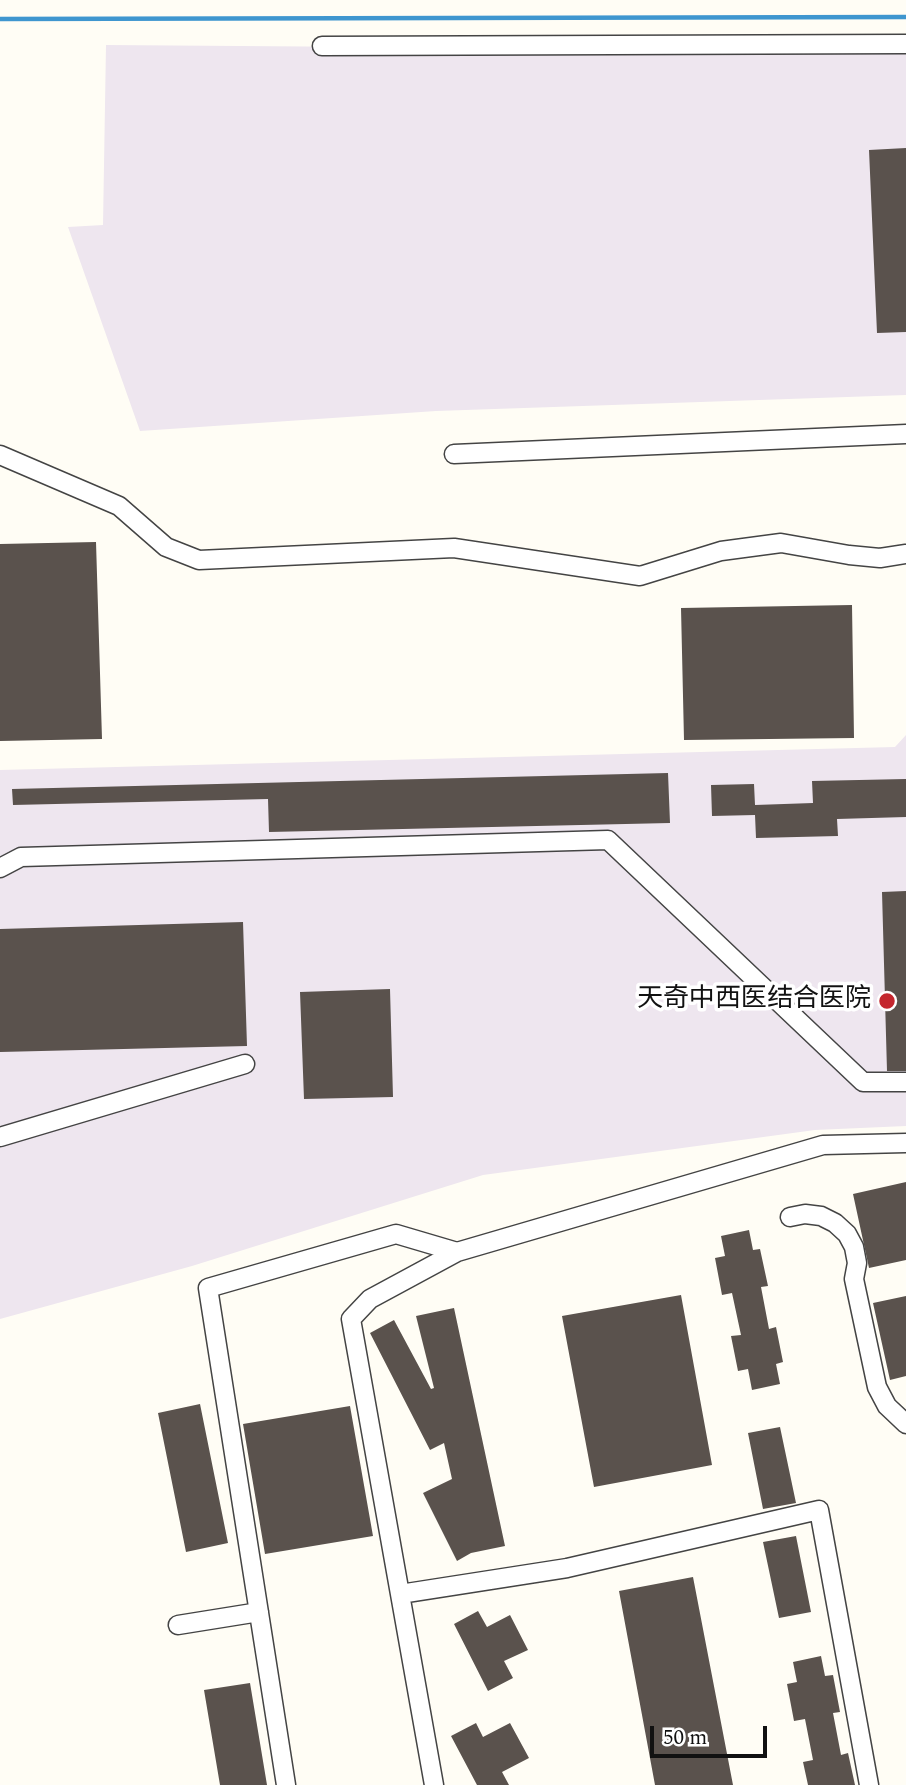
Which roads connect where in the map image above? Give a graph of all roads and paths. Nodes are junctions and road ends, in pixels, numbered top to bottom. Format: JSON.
{"nodes":[{"id":1,"x":906,"y":44,"type":"edge"},
{"id":2,"x":322,"y":46,"type":"dead end"},
{"id":3,"x":906,"y":434,"type":"edge"},
{"id":4,"x":454,"y":454,"type":"dead end"},
{"id":5,"x":0,"y":455,"type":"edge"},
{"id":6,"x":906,"y":554,"type":"edge"},
{"id":7,"x":0,"y":868,"type":"edge"},
{"id":8,"x":245,"y":1064,"type":"dead end"},
{"id":9,"x":906,"y":1082,"type":"edge"},
{"id":10,"x":0,"y":1137,"type":"edge"},
{"id":11,"x":906,"y":1143,"type":"edge"},
{"id":12,"x":790,"y":1217,"type":"dead end"},
{"id":13,"x":457,"y":1252,"type":"junction"},
{"id":14,"x":906,"y":1424,"type":"edge"},
{"id":15,"x":400,"y":1594,"type":"junction"},
{"id":16,"x":259,"y":1612,"type":"junction"},
{"id":17,"x":178,"y":1625,"type":"dead end"},
{"id":18,"x":286,"y":1785,"type":"edge"},
{"id":19,"x":434,"y":1785,"type":"edge"},
{"id":20,"x":869,"y":1785,"type":"edge"}],
"edges":[{"from":1,"to":2,"type":"street"},
{"from":3,"to":4,"type":"street"},
{"from":5,"to":6,"type":"street"},
{"from":7,"to":9,"type":"street"},
{"from":8,"to":10,"type":"street"},
{"from":11,"to":13,"type":"street"},
{"from":12,"to":14,"type":"street"},
{"from":13,"to":15,"type":"street"},
{"from":13,"to":16,"type":"street"},
{"from":15,"to":19,"type":"street"},
{"from":15,"to":20,"type":"street"},
{"from":16,"to":17,"type":"street"},
{"from":16,"to":18,"type":"street"}]}
